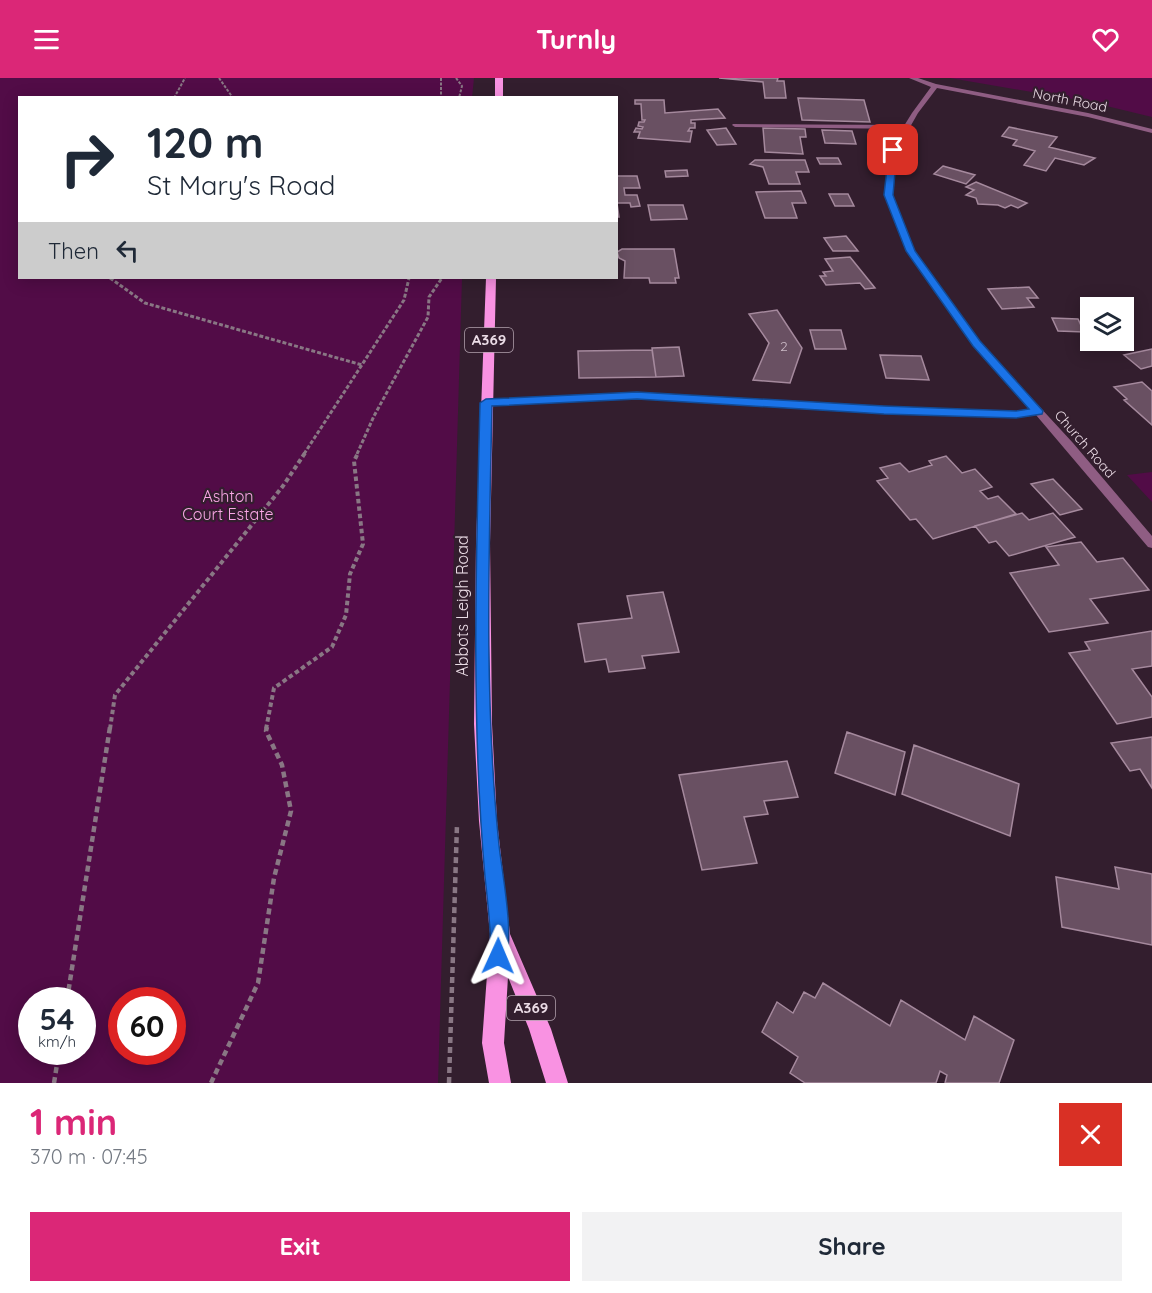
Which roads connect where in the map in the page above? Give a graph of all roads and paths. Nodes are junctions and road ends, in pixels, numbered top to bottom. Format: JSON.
{"nodes":[{"id":1,"x":185,"y":78,"type":"edge"},
{"id":2,"x":219,"y":78,"type":"edge"},
{"id":3,"x":441,"y":78,"type":"edge"},
{"id":4,"x":456,"y":78,"type":"edge"},
{"id":5,"x":499,"y":78,"type":"edge"},
{"id":6,"x":912,"y":78,"type":"edge"},
{"id":7,"x":935,"y":86,"type":"junction"},
{"id":8,"x":175,"y":96,"type":"edge"},
{"id":9,"x":232,"y":96,"type":"edge"},
{"id":10,"x":441,"y":96,"type":"edge"},
{"id":11,"x":460,"y":96,"type":"edge"},
{"id":12,"x":499,"y":96,"type":"edge"},
{"id":13,"x":735,"y":125,"type":"dead end"},
{"id":14,"x":907,"y":127,"type":"junction"},
{"id":15,"x":1152,"y":131,"type":"edge"},
{"id":16,"x":111,"y":279,"type":"edge"},
{"id":17,"x":409,"y":279,"type":"edge"},
{"id":18,"x":441,"y":279,"type":"edge"},
{"id":19,"x":491,"y":279,"type":"edge"},
{"id":20,"x":362,"y":365,"type":"junction"},
{"id":21,"x":486,"y":403,"type":"junction"},
{"id":22,"x":1038,"y":411,"type":"junction"},
{"id":23,"x":1152,"y":544,"type":"edge"},
{"id":24,"x":500,"y":934,"type":"junction"},
{"id":25,"x":69,"y":987,"type":"edge"},
{"id":26,"x":57,"y":1065,"type":"edge"},
{"id":27,"x":54,"y":1083,"type":"edge"},
{"id":28,"x":211,"y":1083,"type":"edge"},
{"id":29,"x":500,"y":1083,"type":"edge"},
{"id":30,"x":556,"y":1083,"type":"edge"}],
"edges":[{"from":1,"to":8,"type":"path"},
{"from":2,"to":9,"type":"path"},
{"from":3,"to":10,"type":"path"},
{"from":4,"to":11,"type":"path"},
{"from":5,"to":12,"type":"main road"},
{"from":6,"to":7,"type":"street","name":"North Road"},
{"from":7,"to":14,"type":"street","name":"Church Road"},
{"from":7,"to":15,"type":"street","name":"North Road"},
{"from":13,"to":14,"type":"street"},
{"from":14,"to":22,"type":"street","name":"Church Road"},
{"from":16,"to":20,"type":"path"},
{"from":17,"to":20,"type":"path"},
{"from":18,"to":28,"type":"path"},
{"from":19,"to":21,"type":"main road","name":"Abbots Leigh Road","number":"A369"},
{"from":20,"to":25,"type":"path"},
{"from":21,"to":22,"type":"street"},
{"from":21,"to":24,"type":"main road","name":"Abbots Leigh Road","number":"A369"},
{"from":22,"to":23,"type":"street","name":"Church Road"},
{"from":24,"to":29,"type":"main road","name":"Abbots Leigh Road","number":"A369"},
{"from":24,"to":30,"type":"main road","name":"Abbots Leigh Road","number":"A369"},
{"from":26,"to":27,"type":"path"}]}
